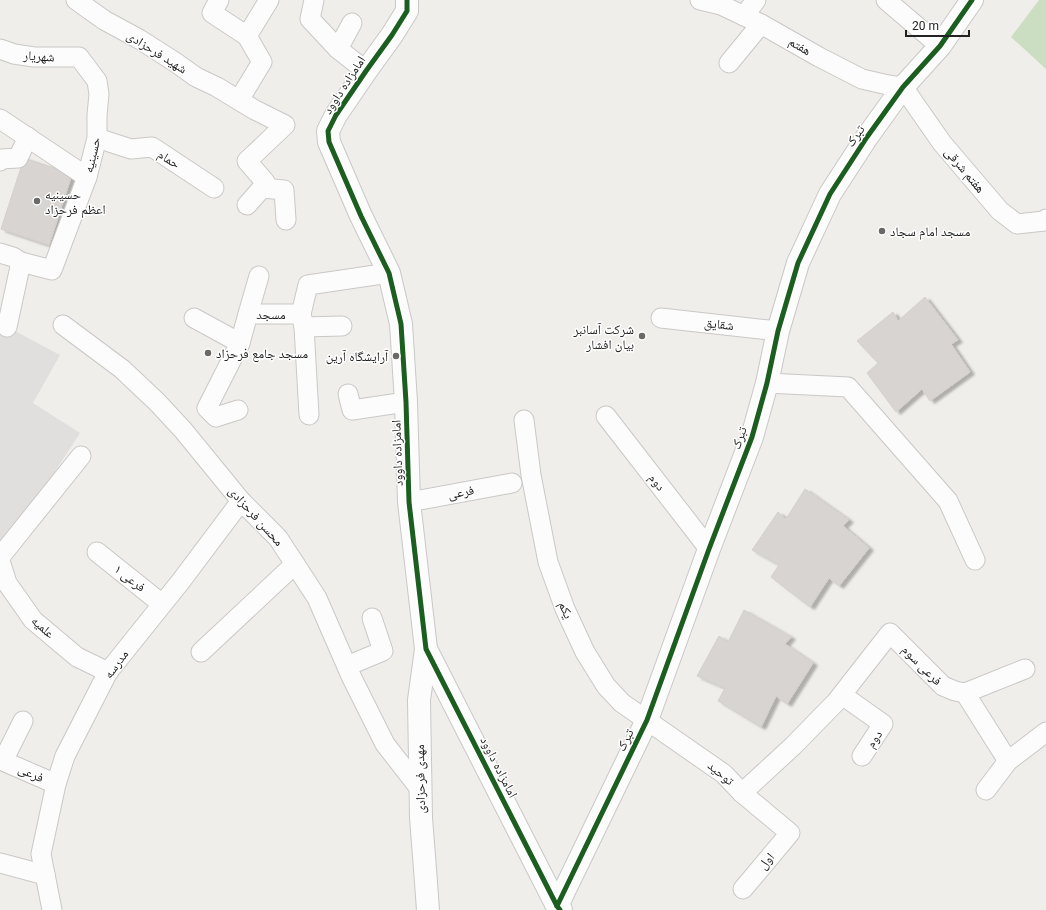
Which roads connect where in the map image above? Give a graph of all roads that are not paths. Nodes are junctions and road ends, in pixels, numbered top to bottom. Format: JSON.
{"nodes":[{"id":1,"x":76,"y":0,"type":"edge"},
{"id":2,"x":219,"y":0,"type":"edge"},
{"id":3,"x":269,"y":0,"type":"edge"},
{"id":4,"x":314,"y":0,"type":"edge"},
{"id":5,"x":407,"y":0,"type":"edge"},
{"id":6,"x":700,"y":0,"type":"edge"},
{"id":7,"x":756,"y":0,"type":"edge"},
{"id":8,"x":886,"y":0,"type":"edge"},
{"id":9,"x":972,"y":0,"type":"edge"},
{"id":10,"x":753,"y":20,"type":"junction"},
{"id":11,"x":352,"y":23,"type":"dead end"},
{"id":12,"x":247,"y":36,"type":"junction"},
{"id":13,"x":940,"y":46,"type":"junction"},
{"id":14,"x":0,"y":49,"type":"edge"},
{"id":15,"x":338,"y":49,"type":"junction"},
{"id":16,"x":79,"y":57,"type":"joint"},
{"id":17,"x":729,"y":63,"type":"dead end"},
{"id":18,"x":366,"y":71,"type":"junction"},
{"id":19,"x":903,"y":87,"type":"junction"},
{"id":20,"x":240,"y":100,"type":"junction"},
{"id":21,"x":0,"y":119,"type":"edge"},
{"id":22,"x":28,"y":138,"type":"junction"},
{"id":23,"x":97,"y":138,"type":"junction"},
{"id":24,"x":0,"y":161,"type":"edge"},
{"id":25,"x":87,"y":177,"type":"junction"},
{"id":26,"x":214,"y":188,"type":"dead end"},
{"id":27,"x":262,"y":188,"type":"junction"},
{"id":28,"x":247,"y":205,"type":"dead end"},
{"id":29,"x":1046,"y":219,"type":"edge"},
{"id":30,"x":286,"y":220,"type":"dead end"},
{"id":31,"x":0,"y":253,"type":"edge"},
{"id":32,"x":21,"y":262,"type":"junction"},
{"id":33,"x":389,"y":273,"type":"junction"},
{"id":34,"x":259,"y":276,"type":"dead end"},
{"id":35,"x":248,"y":314,"type":"junction"},
{"id":36,"x":194,"y":318,"type":"dead end"},
{"id":37,"x":661,"y":318,"type":"dead end"},
{"id":38,"x":302,"y":320,"type":"junction"},
{"id":39,"x":63,"y":325,"type":"dead end"},
{"id":40,"x":342,"y":326,"type":"dead end"},
{"id":41,"x":7,"y":327,"type":"dead end"},
{"id":42,"x":778,"y":331,"type":"junction"},
{"id":43,"x":240,"y":343,"type":"junction"},
{"id":44,"x":767,"y":383,"type":"junction"},
{"id":45,"x":348,"y":394,"type":"dead end"},
{"id":46,"x":406,"y":402,"type":"junction"},
{"id":47,"x":238,"y":410,"type":"dead end"},
{"id":48,"x":309,"y":415,"type":"dead end"},
{"id":49,"x":606,"y":416,"type":"dead end"},
{"id":50,"x":524,"y":420,"type":"dead end"},
{"id":51,"x":81,"y":456,"type":"dead end"},
{"id":52,"x":512,"y":483,"type":"dead end"},
{"id":53,"x":241,"y":501,"type":"junction"},
{"id":54,"x":409,"y":502,"type":"junction"},
{"id":55,"x":709,"y":549,"type":"junction"},
{"id":56,"x":97,"y":552,"type":"dead end"},
{"id":57,"x":0,"y":557,"type":"edge"},
{"id":58,"x":975,"y":560,"type":"dead end"},
{"id":59,"x":0,"y":561,"type":"edge"},
{"id":60,"x":295,"y":564,"type":"junction"},
{"id":61,"x":162,"y":604,"type":"junction"},
{"id":62,"x":372,"y":618,"type":"dead end"},
{"id":63,"x":426,"y":649,"type":"junction"},
{"id":64,"x":200,"y":652,"type":"dead end"},
{"id":65,"x":347,"y":666,"type":"junction"},
{"id":66,"x":1025,"y":669,"type":"dead end"},
{"id":67,"x":108,"y":672,"type":"junction"},
{"id":68,"x":965,"y":693,"type":"junction"},
{"id":69,"x":842,"y":695,"type":"junction"},
{"id":70,"x":647,"y":720,"type":"junction"},
{"id":71,"x":23,"y":721,"type":"dead end"},
{"id":72,"x":1046,"y":732,"type":"edge"},
{"id":73,"x":862,"y":756,"type":"dead end"},
{"id":74,"x":1008,"y":760,"type":"junction"},
{"id":75,"x":56,"y":784,"type":"junction"},
{"id":76,"x":420,"y":789,"type":"junction"},
{"id":77,"x":986,"y":790,"type":"dead end"},
{"id":78,"x":742,"y":792,"type":"junction"},
{"id":79,"x":790,"y":833,"type":"joint"},
{"id":80,"x":0,"y":863,"type":"edge"},
{"id":81,"x":45,"y":874,"type":"junction"},
{"id":82,"x":743,"y":890,"type":"dead end"},
{"id":83,"x":559,"y":908,"type":"edge"},
{"id":84,"x":52,"y":910,"type":"edge"},
{"id":85,"x":428,"y":910,"type":"edge"}],
"edges":[{"from":1,"to":20,"type":"street","name":"شهید فرحزادی"},
{"from":2,"to":12,"type":"street"},
{"from":3,"to":12,"type":"street"},
{"from":4,"to":15,"type":"street"},
{"from":5,"to":18,"type":"street","name":"امامزاده داوود"},
{"from":6,"to":10,"type":"street","name":"هفتم"},
{"from":7,"to":10,"type":"street"},
{"from":8,"to":13,"type":"street"},
{"from":9,"to":13,"type":"street","name":"تبرک"},
{"from":10,"to":17,"type":"street"},
{"from":10,"to":19,"type":"street","name":"هفتم"},
{"from":11,"to":15,"type":"street"},
{"from":12,"to":20,"type":"street"},
{"from":13,"to":19,"type":"street","name":"تبرک"},
{"from":14,"to":16,"type":"street","name":"شهریار"},
{"from":15,"to":18,"type":"street"},
{"from":16,"to":23,"type":"street","name":"حسینیه"},
{"from":18,"to":33,"type":"street","name":"امامزاده داوود"},
{"from":19,"to":29,"type":"street","name":"هفتم شرقی"},
{"from":19,"to":42,"type":"street","name":"تبرک"},
{"from":20,"to":27,"type":"street","name":"شهید فرحزادی"},
{"from":21,"to":22,"type":"street"},
{"from":22,"to":24,"type":"street"},
{"from":22,"to":25,"type":"street"},
{"from":23,"to":25,"type":"street","name":"حسینیه"},
{"from":23,"to":26,"type":"street","name":"حمام"},
{"from":25,"to":32,"type":"street","name":"حسینیه"},
{"from":27,"to":28,"type":"street"},
{"from":27,"to":30,"type":"street"},
{"from":31,"to":32,"type":"street","name":"حسینیه"},
{"from":32,"to":41,"type":"street"},
{"from":33,"to":38,"type":"street","name":"مسجد"},
{"from":33,"to":46,"type":"street","name":"امامزاده داوود"},
{"from":34,"to":35,"type":"street"},
{"from":35,"to":38,"type":"street","name":"مسجد"},
{"from":35,"to":43,"type":"street","name":"مسجد"},
{"from":36,"to":43,"type":"street"},
{"from":37,"to":42,"type":"street","name":"شقایق"},
{"from":38,"to":40,"type":"street","name":"مسجد"},
{"from":38,"to":48,"type":"street","name":"مسجد"},
{"from":39,"to":53,"type":"street","name":"محسن فرحزادی"},
{"from":42,"to":44,"type":"street","name":"تبرک"},
{"from":43,"to":47,"type":"street","name":"مسجد"},
{"from":44,"to":55,"type":"street","name":"تبرک"},
{"from":44,"to":58,"type":"street"},
{"from":45,"to":46,"type":"street"},
{"from":46,"to":54,"type":"street","name":"امامزاده داوود"},
{"from":49,"to":55,"type":"street","name":"دوم"},
{"from":50,"to":70,"type":"street","name":"یکم"},
{"from":51,"to":57,"type":"street"},
{"from":52,"to":54,"type":"street","name":"فرعی"},
{"from":53,"to":60,"type":"street","name":"محسن فرحزادی"},
{"from":53,"to":61,"type":"street","name":"مدرسه"},
{"from":54,"to":63,"type":"street","name":"امامزاده داوود"},
{"from":55,"to":70,"type":"street","name":"تبرک"},
{"from":56,"to":61,"type":"street","name":"فرعی ۱"},
{"from":59,"to":67,"type":"street","name":"علمیه"},
{"from":60,"to":64,"type":"street"},
{"from":60,"to":65,"type":"street","name":"محسن فرحزادی"},
{"from":61,"to":67,"type":"street","name":"مدرسه"},
{"from":62,"to":65,"type":"street"},
{"from":63,"to":76,"type":"street","name":"مهدی فرحزادی"},
{"from":63,"to":83,"type":"street","name":"امامزاده داوود"},
{"from":65,"to":76,"type":"street","name":"محسن فرحزادی"},
{"from":66,"to":68,"type":"street"},
{"from":67,"to":75,"type":"street","name":"مدرسه"},
{"from":68,"to":69,"type":"street","name":"فرعی سوم"},
{"from":68,"to":74,"type":"street"},
{"from":69,"to":73,"type":"street","name":"دوم"},
{"from":69,"to":78,"type":"street"},
{"from":70,"to":78,"type":"street","name":"توحید"},
{"from":70,"to":83,"type":"street","name":"تبرک"},
{"from":71,"to":75,"type":"street","name":"فرعی"},
{"from":72,"to":74,"type":"street"},
{"from":74,"to":77,"type":"street"},
{"from":75,"to":81,"type":"street","name":"مدرسه"},
{"from":76,"to":85,"type":"street","name":"مهدی فرحزادی"},
{"from":78,"to":79,"type":"street","name":"توحید"},
{"from":79,"to":82,"type":"street","name":"اول"},
{"from":80,"to":81,"type":"street"},
{"from":81,"to":84,"type":"street","name":"مدرسه"}]}
